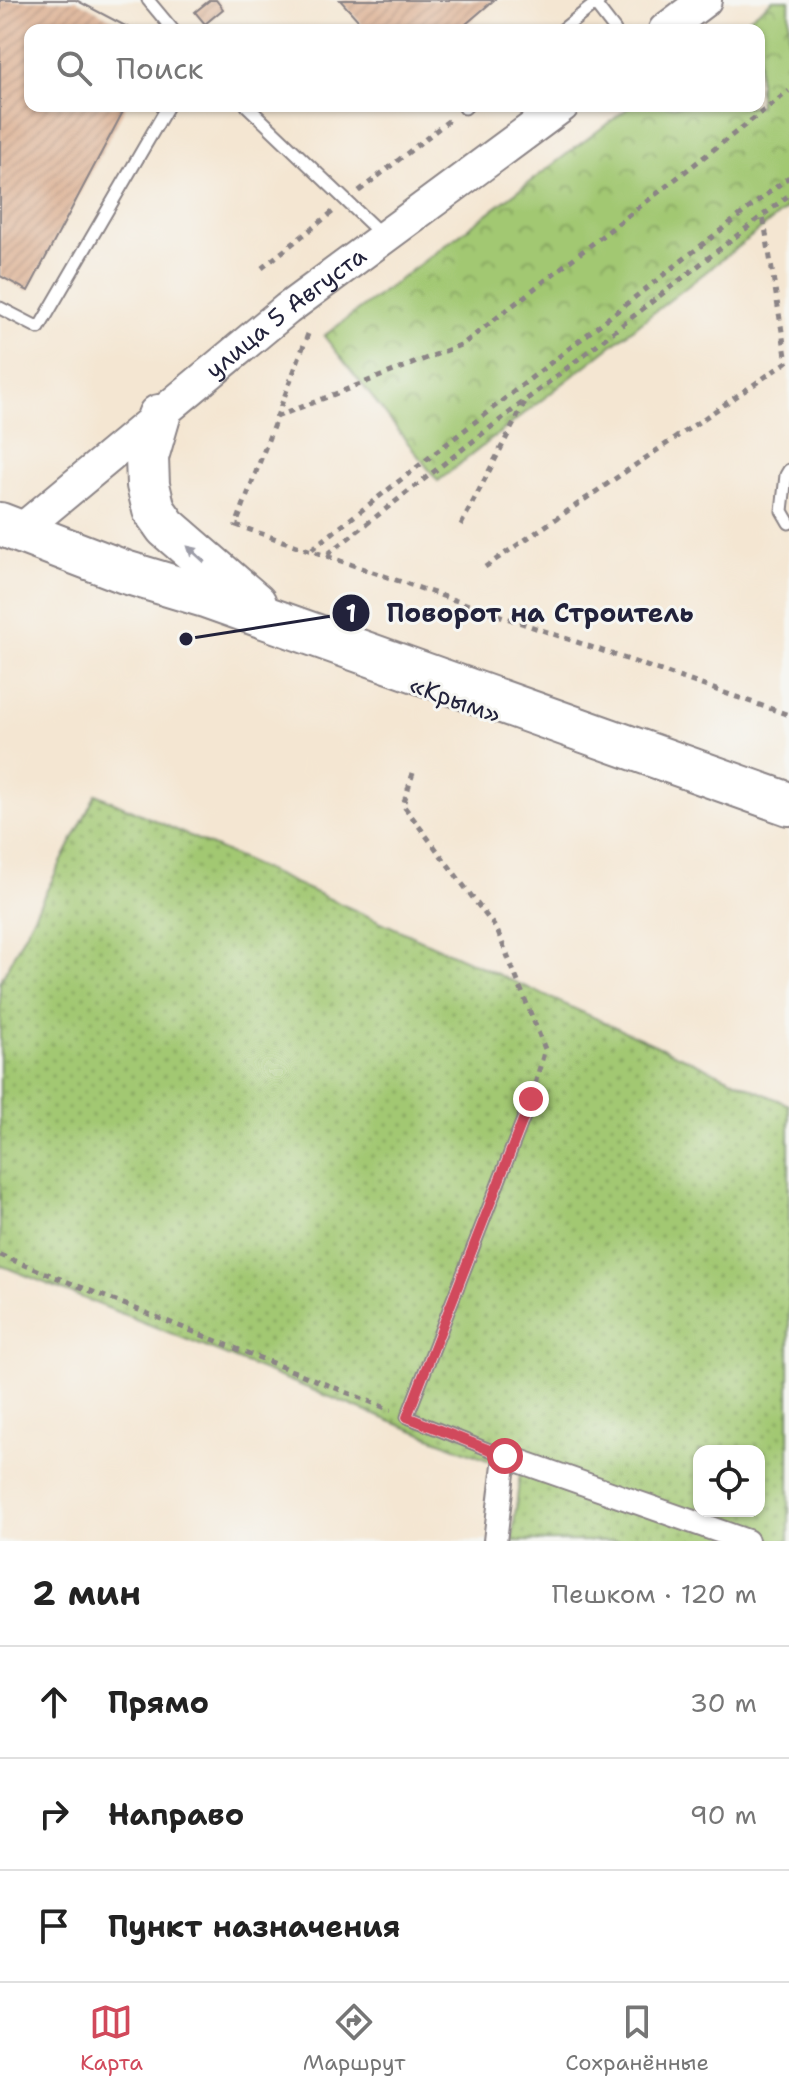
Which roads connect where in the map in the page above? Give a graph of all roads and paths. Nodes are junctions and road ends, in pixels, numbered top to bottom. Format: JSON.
{"nodes":[{"id":1,"x":148,"y":0,"type":"edge"},
{"id":2,"x":705,"y":0,"type":"edge"},
{"id":3,"x":598,"y":2,"type":"edge"},
{"id":4,"x":168,"y":24,"type":"edge"},
{"id":5,"x":570,"y":24,"type":"edge"},
{"id":6,"x":611,"y":24,"type":"edge"},
{"id":7,"x":673,"y":24,"type":"edge"},
{"id":8,"x":789,"y":91,"type":"edge"},
{"id":9,"x":765,"y":110,"type":"edge"},
{"id":10,"x":165,"y":112,"type":"edge"},
{"id":11,"x":253,"y":112,"type":"edge"},
{"id":12,"x":460,"y":112,"type":"edge"},
{"id":13,"x":554,"y":112,"type":"edge"},
{"id":14,"x":762,"y":112,"type":"edge"},
{"id":15,"x":789,"y":177,"type":"edge"},
{"id":16,"x":789,"y":195,"type":"edge"},
{"id":17,"x":346,"y":201,"type":"junction"},
{"id":18,"x":763,"y":215,"type":"junction"},
{"id":19,"x":384,"y":238,"type":"junction"},
{"id":20,"x":262,"y":268,"type":"dead end"},
{"id":21,"x":0,"y":308,"type":"edge"},
{"id":22,"x":308,"y":334,"type":"dead end"},
{"id":23,"x":788,"y":362,"type":"edge"},
{"id":24,"x":528,"y":398,"type":"junction"},
{"id":25,"x":159,"y":416,"type":"junction"},
{"id":26,"x":276,"y":417,"type":"junction"},
{"id":27,"x":789,"y":470,"type":"edge"},
{"id":28,"x":789,"y":523,"type":"edge"},
{"id":29,"x":461,"y":525,"type":"dead end"},
{"id":30,"x":10,"y":528,"type":"edge"},
{"id":31,"x":311,"y":549,"type":"junction"},
{"id":32,"x":327,"y":555,"type":"junction"},
{"id":33,"x":485,"y":567,"type":"dead end"},
{"id":34,"x":125,"y":572,"type":"junction"},
{"id":35,"x":277,"y":623,"type":"junction"},
{"id":36,"x":789,"y":715,"type":"edge"},
{"id":37,"x":413,"y":773,"type":"dead end"},
{"id":38,"x":789,"y":804,"type":"edge"},
{"id":39,"x":789,"y":819,"type":"edge"},
{"id":40,"x":531,"y":1099,"type":"joint"},
{"id":41,"x":0,"y":1255,"type":"edge"},
{"id":42,"x":407,"y":1417,"type":"junction"},
{"id":43,"x":505,"y":1456,"type":"junction"},
{"id":44,"x":495,"y":1541,"type":"edge"},
{"id":45,"x":747,"y":1541,"type":"edge"}],
"edges":[{"from":1,"to":4,"type":"lane"},
{"from":2,"to":7,"type":"street"},
{"from":3,"to":5,"type":"lane"},
{"from":3,"to":6,"type":"lane"},
{"from":8,"to":9,"type":"path"},
{"from":10,"to":21,"type":"lane"},
{"from":11,"to":17,"type":"lane"},
{"from":12,"to":17,"type":"path"},
{"from":13,"to":19,"type":"street","name":"улица 5 Августа"},
{"from":14,"to":26,"type":"path"},
{"from":15,"to":31,"type":"path"},
{"from":16,"to":18,"type":"path"},
{"from":17,"to":19,"type":"lane"},
{"from":17,"to":20,"type":"path"},
{"from":18,"to":23,"type":"path"},
{"from":18,"to":24,"type":"path"},
{"from":19,"to":25,"type":"street","name":"улица 5 Августа"},
{"from":22,"to":26,"type":"path"},
{"from":23,"to":33,"type":"path"},
{"from":24,"to":29,"type":"path"},
{"from":24,"to":32,"type":"path"},
{"from":25,"to":30,"type":"street","name":"улица 5 Августа"},
{"from":35,"to":25,"type":"highway","one_way":true},
{"from":26,"to":31,"type":"path"},
{"from":27,"to":28,"type":"lane"},
{"from":30,"to":34,"type":"highway","name":"«Крым»"},
{"from":31,"to":32,"type":"path"},
{"from":32,"to":36,"type":"path"},
{"from":34,"to":35,"type":"highway","name":"«Крым»"},
{"from":34,"to":39,"type":"highway","name":"«Крым»"},
{"from":35,"to":38,"type":"highway","name":"«Крым»"},
{"from":37,"to":40,"type":"path"},
{"from":40,"to":42,"type":"lane"},
{"from":41,"to":42,"type":"path"},
{"from":42,"to":43,"type":"lane"},
{"from":43,"to":44,"type":"street"},
{"from":43,"to":45,"type":"street"}]}
